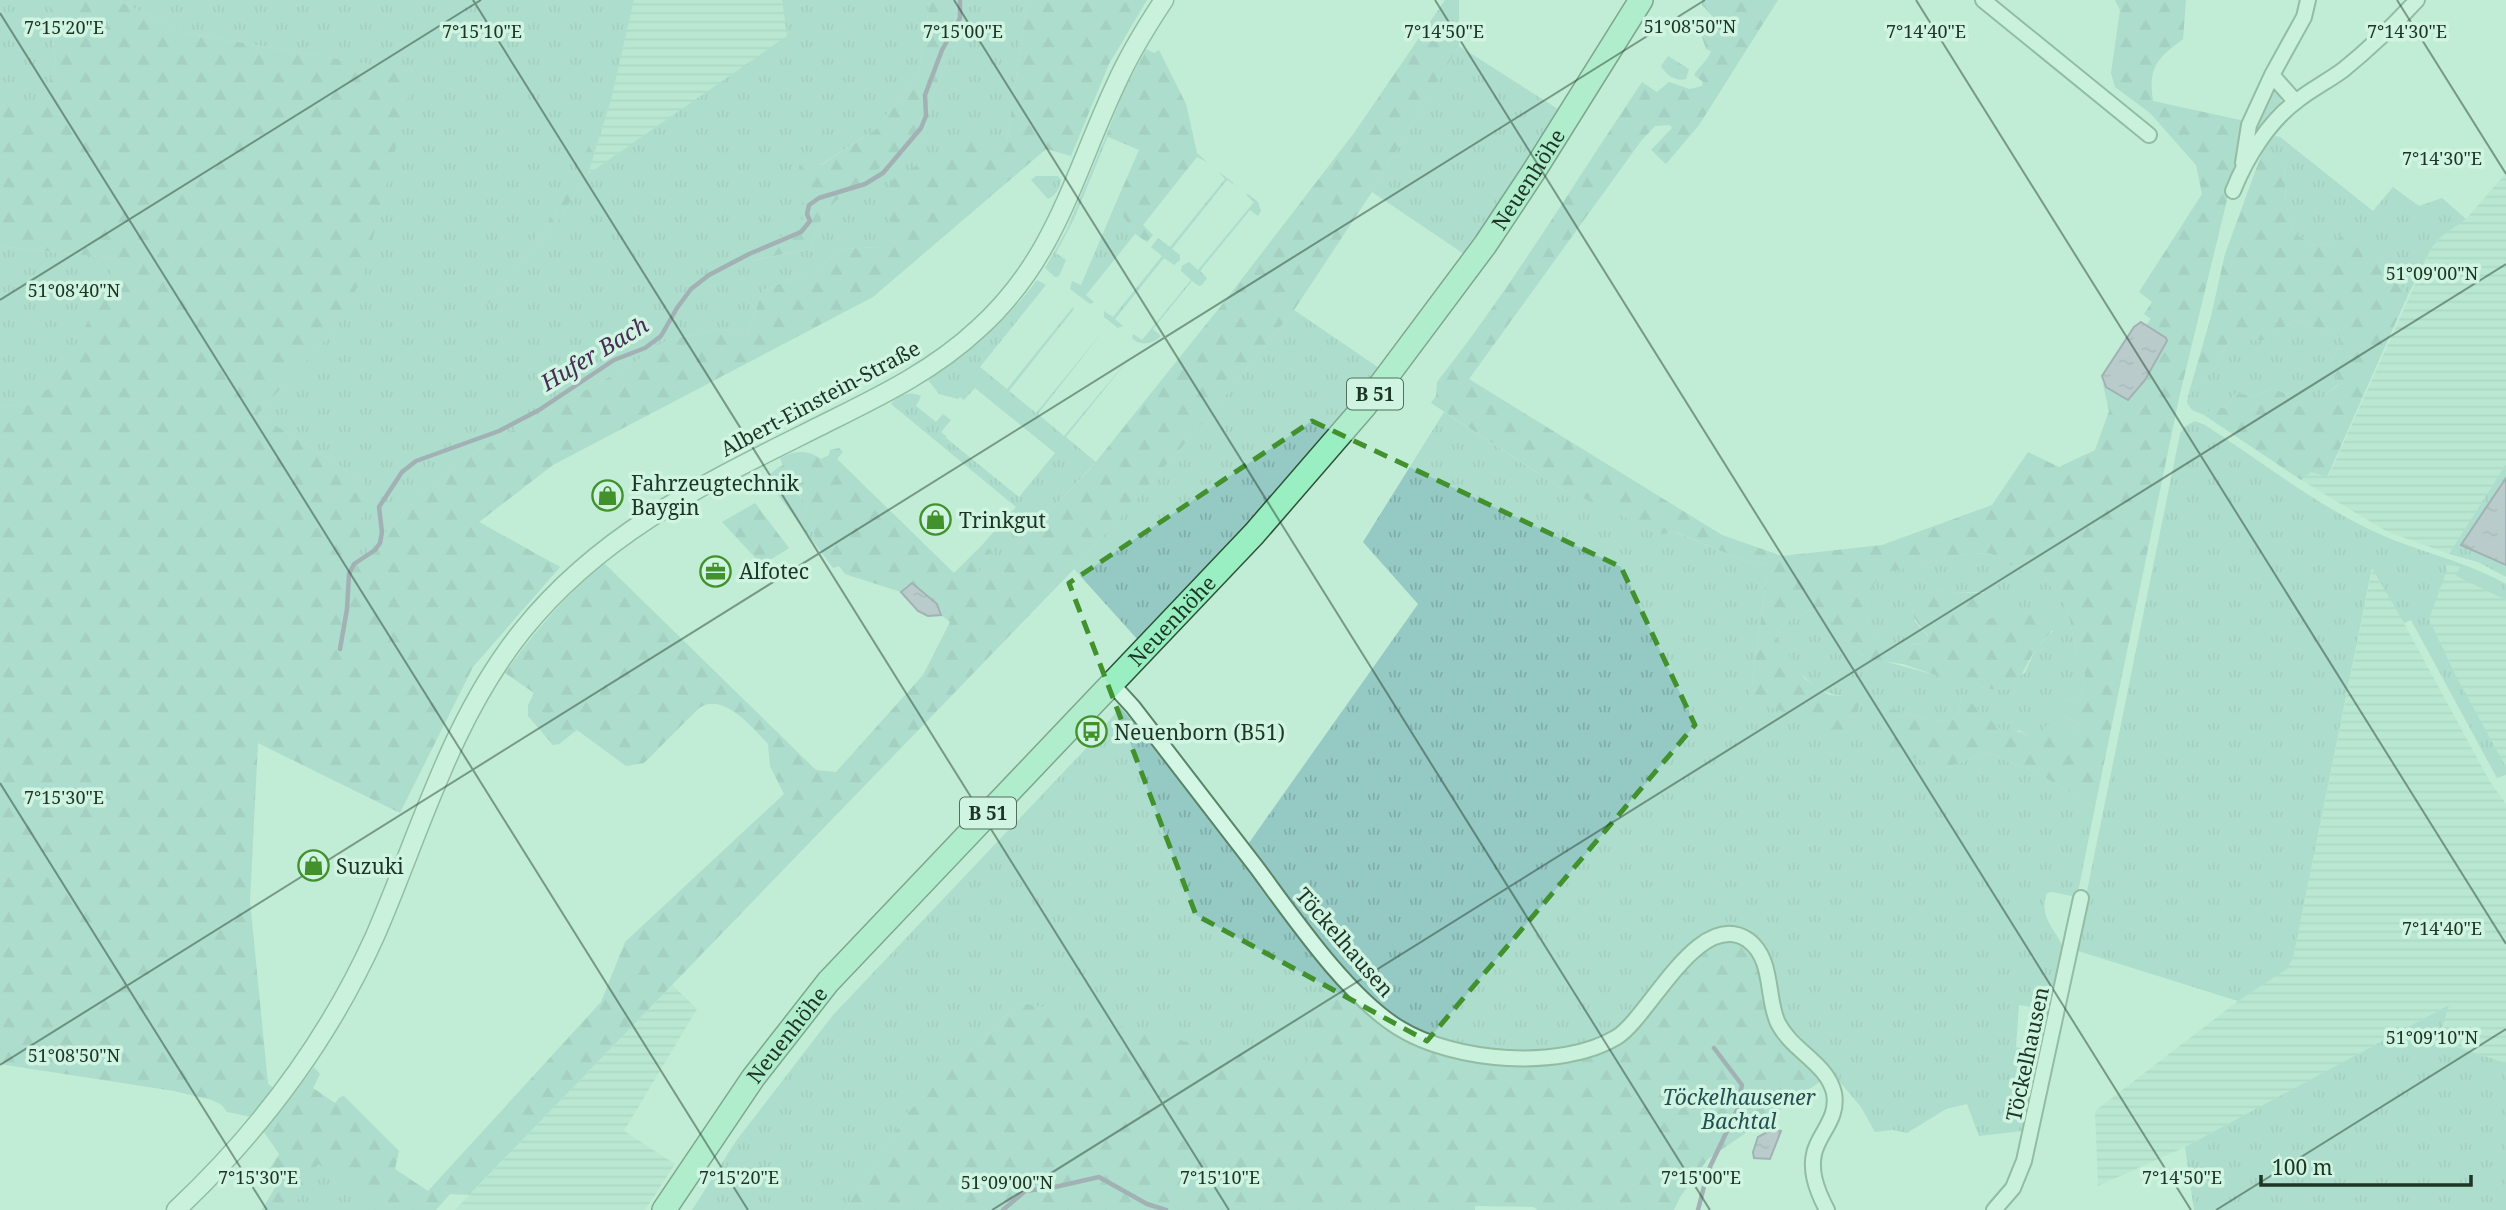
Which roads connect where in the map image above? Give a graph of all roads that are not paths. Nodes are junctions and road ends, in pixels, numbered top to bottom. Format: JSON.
{"nodes":[{"id":1,"x":1164,"y":0,"type":"edge"},
{"id":2,"x":1641,"y":0,"type":"edge"},
{"id":3,"x":1983,"y":0,"type":"edge"},
{"id":4,"x":2308,"y":0,"type":"edge"},
{"id":5,"x":2417,"y":0,"type":"edge"},
{"id":6,"x":2272,"y":75,"type":"junction"},
{"id":7,"x":2295,"y":101,"type":"junction"},
{"id":8,"x":2149,"y":135,"type":"dead end"},
{"id":9,"x":2242,"y":168,"type":"junction"},
{"id":10,"x":2233,"y":191,"type":"dead end"},
{"id":11,"x":1112,"y":684,"type":"junction"},
{"id":12,"x":2081,"y":898,"type":"dead end"},
{"id":13,"x":176,"y":1210,"type":"edge"},
{"id":14,"x":664,"y":1210,"type":"edge"},
{"id":15,"x":1827,"y":1210,"type":"edge"},
{"id":16,"x":1994,"y":1210,"type":"edge"}],
"edges":[{"from":1,"to":13,"type":"street","name":"Albert-Einstein-Straße"},
{"from":2,"to":11,"type":"main road","name":"Neuenhöhe","number":"B 51"},
{"from":3,"to":8,"type":"street"},
{"from":4,"to":6,"type":"street"},
{"from":5,"to":7,"type":"street"},
{"from":6,"to":7,"type":"street"},
{"from":6,"to":9,"type":"street"},
{"from":7,"to":9,"type":"street"},
{"from":9,"to":10,"type":"street"},
{"from":11,"to":14,"type":"main road","name":"Neuenhöhe","number":"B 51"},
{"from":11,"to":15,"type":"street","name":"Töckelhausen"},
{"from":12,"to":16,"type":"street","name":"Töckelhausen"}]}
